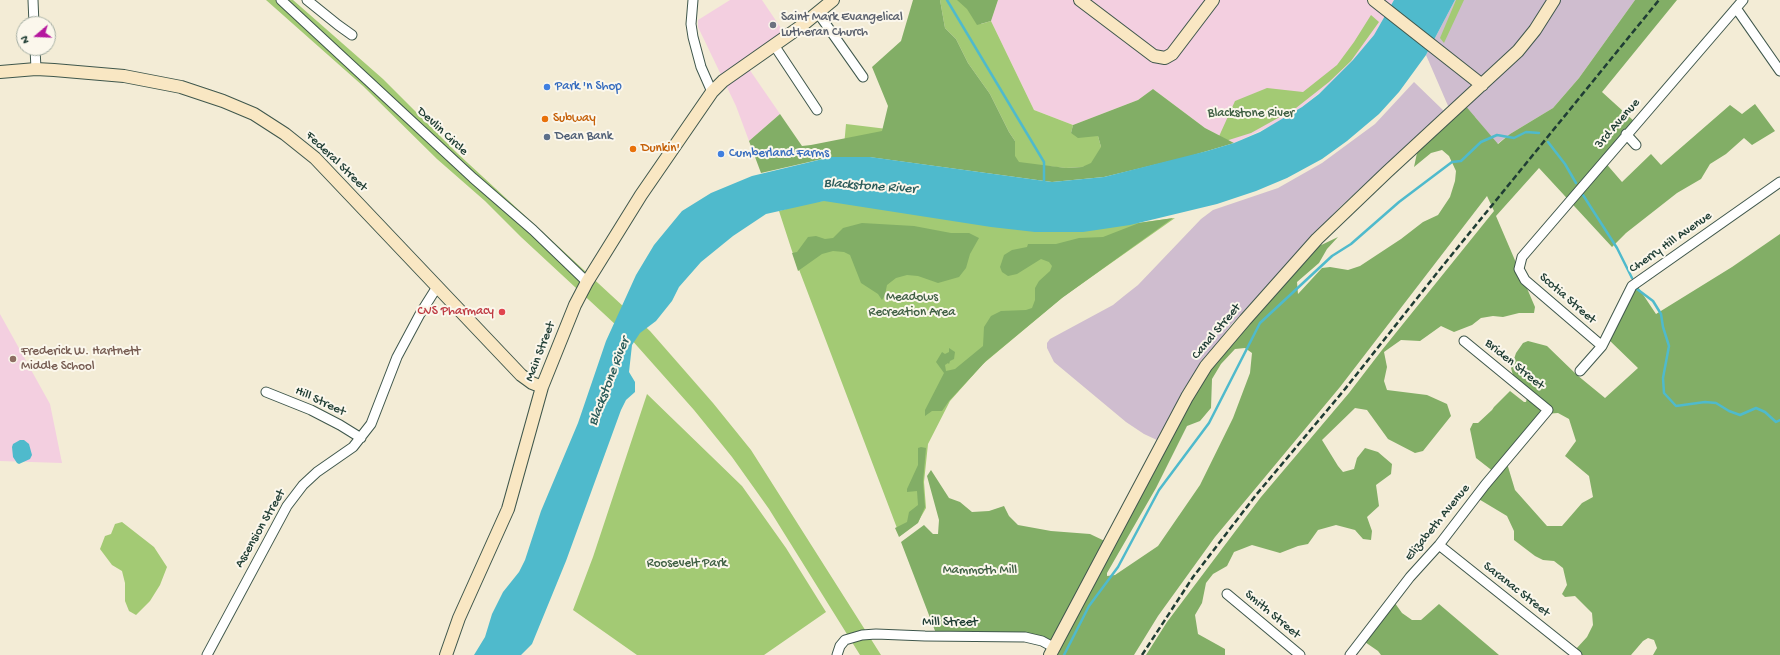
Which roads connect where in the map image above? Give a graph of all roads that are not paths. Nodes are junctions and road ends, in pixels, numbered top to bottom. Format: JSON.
{"nodes":[{"id":1,"x":33,"y":0,"type":"edge"},
{"id":2,"x":281,"y":0,"type":"edge"},
{"id":3,"x":307,"y":0,"type":"edge"},
{"id":4,"x":693,"y":0,"type":"edge"},
{"id":5,"x":834,"y":0,"type":"edge"},
{"id":6,"x":1080,"y":0,"type":"edge"},
{"id":7,"x":1213,"y":0,"type":"edge"},
{"id":8,"x":1554,"y":0,"type":"edge"},
{"id":9,"x":1743,"y":0,"type":"edge"},
{"id":10,"x":1377,"y":3,"type":"edge"},
{"id":11,"x":1736,"y":8,"type":"junction"},
{"id":12,"x":818,"y":13,"type":"junction"},
{"id":13,"x":34,"y":16,"type":"edge"},
{"id":14,"x":352,"y":35,"type":"dead end"},
{"id":15,"x":774,"y":45,"type":"junction"},
{"id":16,"x":35,"y":56,"type":"edge"},
{"id":17,"x":36,"y":69,"type":"junction"},
{"id":18,"x":1779,"y":69,"type":"edge"},
{"id":19,"x":0,"y":72,"type":"edge"},
{"id":20,"x":863,"y":77,"type":"dead end"},
{"id":21,"x":1482,"y":85,"type":"junction"},
{"id":22,"x":715,"y":89,"type":"junction"},
{"id":23,"x":817,"y":110,"type":"dead end"},
{"id":24,"x":1626,"y":134,"type":"junction"},
{"id":25,"x":1636,"y":146,"type":"dead end"},
{"id":26,"x":1780,"y":182,"type":"edge"},
{"id":27,"x":1519,"y":269,"type":"joint"},
{"id":28,"x":587,"y":282,"type":"junction"},
{"id":29,"x":437,"y":287,"type":"junction"},
{"id":30,"x":1464,"y":341,"type":"dead end"},
{"id":31,"x":1602,"y":346,"type":"junction"},
{"id":32,"x":1580,"y":371,"type":"dead end"},
{"id":33,"x":542,"y":388,"type":"junction"},
{"id":34,"x":266,"y":392,"type":"dead end"},
{"id":35,"x":1548,"y":410,"type":"joint"},
{"id":36,"x":361,"y":438,"type":"junction"},
{"id":37,"x":1439,"y":545,"type":"junction"},
{"id":38,"x":1228,"y":594,"type":"dead end"},
{"id":39,"x":1052,"y":651,"type":"edge"},
{"id":40,"x":207,"y":655,"type":"edge"},
{"id":41,"x":446,"y":655,"type":"edge"},
{"id":42,"x":837,"y":655,"type":"edge"},
{"id":43,"x":1300,"y":655,"type":"edge"},
{"id":44,"x":1350,"y":655,"type":"edge"},
{"id":45,"x":1577,"y":655,"type":"edge"}],
"edges":[{"from":1,"to":13,"type":"street"},
{"from":2,"to":28,"type":"street","name":"Devlin Circle"},
{"from":3,"to":14,"type":"street"},
{"from":4,"to":22,"type":"street"},
{"from":5,"to":12,"type":"street","name":"Main Street"},
{"from":6,"to":7,"type":"street"},
{"from":8,"to":21,"type":"street","name":"Canal Street"},
{"from":9,"to":11,"type":"street","name":"3rd Avenue"},
{"from":10,"to":21,"type":"street"},
{"from":11,"to":18,"type":"street"},
{"from":11,"to":24,"type":"street","name":"3rd Avenue"},
{"from":12,"to":15,"type":"street","name":"Main Street"},
{"from":12,"to":20,"type":"street"},
{"from":15,"to":22,"type":"street","name":"Main Street"},
{"from":15,"to":23,"type":"street"},
{"from":16,"to":17,"type":"street"},
{"from":17,"to":19,"type":"street","name":"Federal Street"},
{"from":17,"to":29,"type":"street","name":"Federal Street"},
{"from":21,"to":39,"type":"street","name":"Canal Street"},
{"from":22,"to":28,"type":"street","name":"Main Street"},
{"from":24,"to":25,"type":"street"},
{"from":24,"to":27,"type":"street","name":"3rd Avenue"},
{"from":26,"to":31,"type":"street","name":"Cherry Hill Avenue"},
{"from":27,"to":31,"type":"street","name":"Scotia Street"},
{"from":28,"to":33,"type":"street","name":"Main Street"},
{"from":29,"to":33,"type":"street","name":"Federal Street"},
{"from":29,"to":36,"type":"street","name":"Ascension Street"},
{"from":30,"to":35,"type":"street","name":"Briden Street"},
{"from":31,"to":32,"type":"street"},
{"from":33,"to":41,"type":"street","name":"Main Street"},
{"from":34,"to":36,"type":"street","name":"Hill Street"},
{"from":35,"to":37,"type":"street","name":"Elizabeth Avenue"},
{"from":36,"to":40,"type":"street","name":"Ascension Street"},
{"from":37,"to":44,"type":"street","name":"Elizabeth Avenue"},
{"from":37,"to":45,"type":"street","name":"Saranac Street"},
{"from":38,"to":43,"type":"street","name":"Smith Street"},
{"from":39,"to":42,"type":"street","name":"Mill Street"}]}
